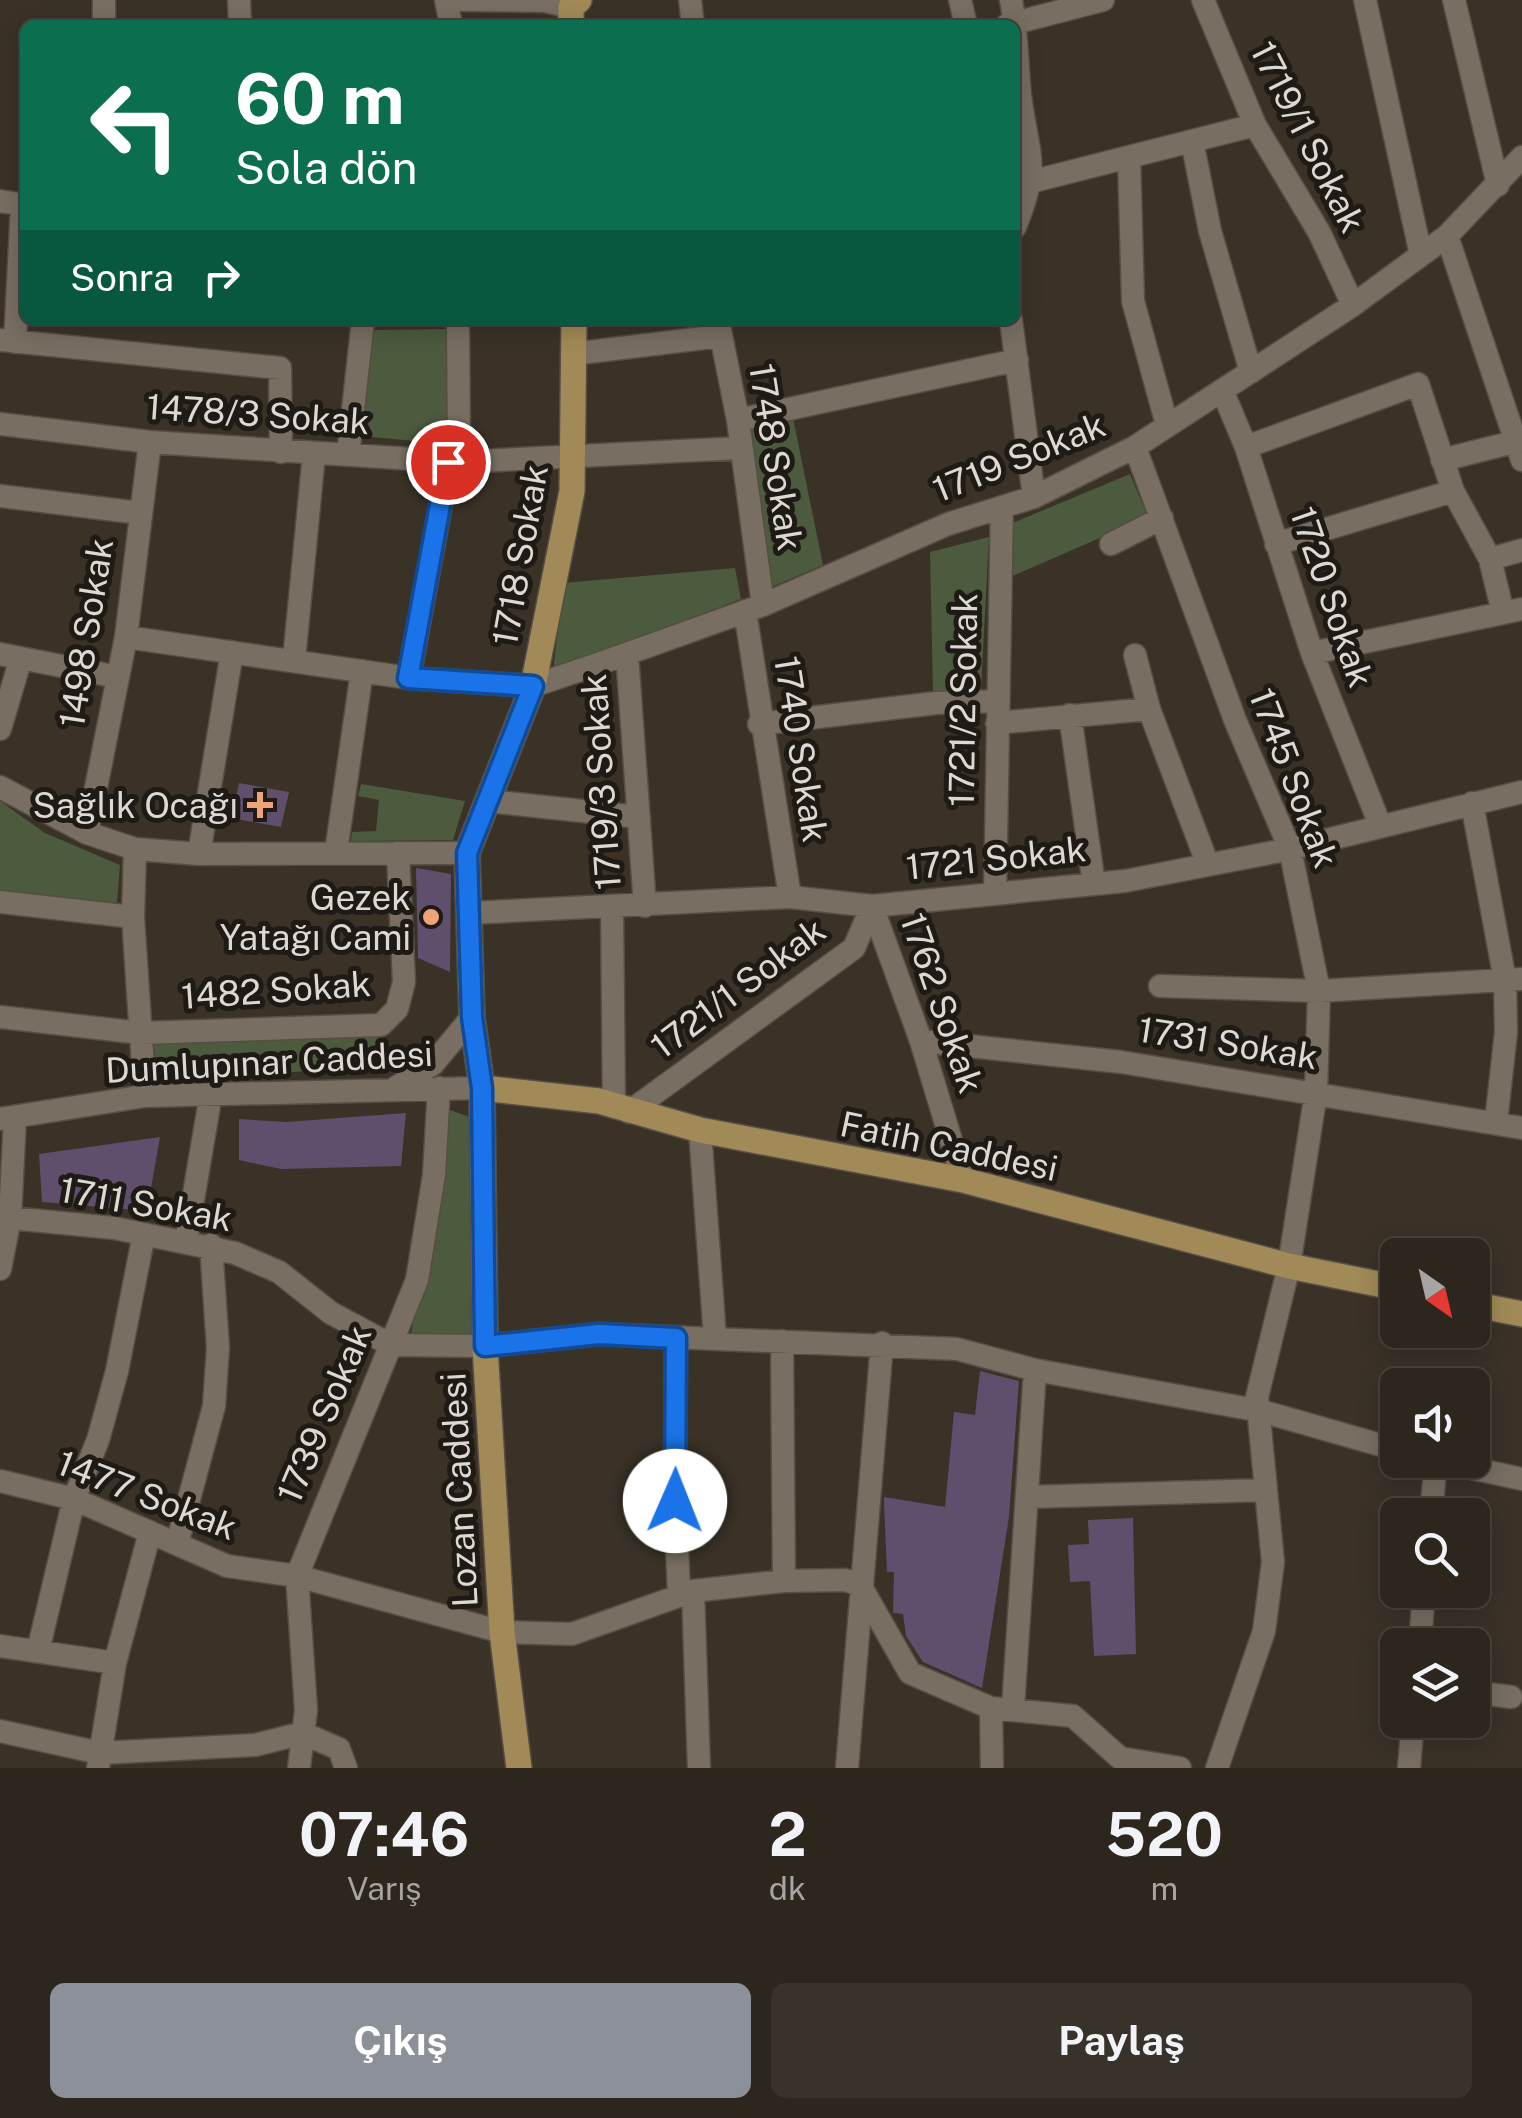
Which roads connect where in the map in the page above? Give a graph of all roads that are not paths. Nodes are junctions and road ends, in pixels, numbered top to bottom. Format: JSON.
{"nodes":[{"id":1,"x":464,"y":0,"type":"edge"},
{"id":2,"x":1103,"y":0,"type":"edge"},
{"id":3,"x":1203,"y":0,"type":"edge"},
{"id":4,"x":1365,"y":0,"type":"edge"},
{"id":5,"x":1454,"y":0,"type":"edge"},
{"id":6,"x":573,"y":8,"type":"edge"},
{"id":7,"x":1011,"y":16,"type":"edge"},
{"id":8,"x":1020,"y":98,"type":"edge"},
{"id":9,"x":1255,"y":125,"type":"junction"},
{"id":10,"x":1192,"y":141,"type":"junction"},
{"id":11,"x":1522,"y":156,"type":"edge"},
{"id":12,"x":1129,"y":157,"type":"junction"},
{"id":13,"x":1030,"y":182,"type":"junction"},
{"id":14,"x":1498,"y":185,"type":"junction"},
{"id":15,"x":16,"y":204,"type":"edge"},
{"id":16,"x":1020,"y":212,"type":"edge"},
{"id":17,"x":1447,"y":236,"type":"junction"},
{"id":18,"x":1421,"y":255,"type":"junction"},
{"id":19,"x":1353,"y":305,"type":"junction"},
{"id":20,"x":361,"y":325,"type":"edge"},
{"id":21,"x":458,"y":325,"type":"edge"},
{"id":22,"x":574,"y":325,"type":"edge"},
{"id":23,"x":1012,"y":325,"type":"edge"},
{"id":24,"x":720,"y":328,"type":"edge"},
{"id":25,"x":7,"y":341,"type":"edge"},
{"id":26,"x":572,"y":354,"type":"junction"},
{"id":27,"x":1017,"y":360,"type":"junction"},
{"id":28,"x":1250,"y":372,"type":"junction"},
{"id":29,"x":1222,"y":390,"type":"junction"},
{"id":30,"x":738,"y":420,"type":"junction"},
{"id":31,"x":0,"y":424,"type":"edge"},
{"id":32,"x":1168,"y":426,"type":"junction"},
{"id":33,"x":150,"y":442,"type":"junction"},
{"id":34,"x":1134,"y":447,"type":"junction"},
{"id":35,"x":1246,"y":447,"type":"junction"},
{"id":36,"x":1520,"y":447,"type":"edge"},
{"id":37,"x":740,"y":448,"type":"junction"},
{"id":38,"x":298,"y":453,"type":"junction"},
{"id":39,"x":348,"y":455,"type":"junction"},
{"id":40,"x":572,"y":458,"type":"junction"},
{"id":41,"x":1442,"y":460,"type":"junction"},
{"id":42,"x":454,"y":462,"type":"junction"},
{"id":43,"x":1453,"y":492,"type":"junction"},
{"id":44,"x":0,"y":496,"type":"edge"},
{"id":45,"x":1034,"y":497,"type":"junction"},
{"id":46,"x":1002,"y":507,"type":"junction"},
{"id":47,"x":140,"y":513,"type":"junction"},
{"id":48,"x":1162,"y":518,"type":"junction"},
{"id":49,"x":1111,"y":544,"type":"dead end"},
{"id":50,"x":1276,"y":544,"type":"junction"},
{"id":51,"x":1522,"y":550,"type":"edge"},
{"id":52,"x":1490,"y":559,"type":"junction"},
{"id":53,"x":754,"y":608,"type":"junction"},
{"id":54,"x":1513,"y":611,"type":"edge"},
{"id":55,"x":126,"y":638,"type":"junction"},
{"id":56,"x":232,"y":652,"type":"junction"},
{"id":57,"x":1312,"y":652,"type":"junction"},
{"id":58,"x":628,"y":654,"type":"junction"},
{"id":59,"x":1135,"y":655,"type":"dead end"},
{"id":60,"x":11,"y":656,"type":"edge"},
{"id":61,"x":287,"y":659,"type":"junction"},
{"id":62,"x":362,"y":670,"type":"junction"},
{"id":63,"x":118,"y":677,"type":"junction"},
{"id":64,"x":408,"y":678,"type":"junction"},
{"id":65,"x":533,"y":686,"type":"junction"},
{"id":66,"x":1149,"y":708,"type":"junction"},
{"id":67,"x":997,"y":712,"type":"junction"},
{"id":68,"x":1070,"y":715,"type":"junction"},
{"id":69,"x":759,"y":724,"type":"junction"},
{"id":70,"x":0,"y":729,"type":"edge"},
{"id":71,"x":0,"y":787,"type":"edge"},
{"id":72,"x":1522,"y":792,"type":"edge"},
{"id":73,"x":488,"y":800,"type":"junction"},
{"id":74,"x":1472,"y":804,"type":"junction"},
{"id":75,"x":639,"y":817,"type":"junction"},
{"id":76,"x":1380,"y":825,"type":"junction"},
{"id":77,"x":87,"y":833,"type":"junction"},
{"id":78,"x":1290,"y":848,"type":"junction"},
{"id":79,"x":135,"y":849,"type":"junction"},
{"id":80,"x":336,"y":852,"type":"junction"},
{"id":81,"x":398,"y":852,"type":"junction"},
{"id":82,"x":467,"y":853,"type":"junction"},
{"id":83,"x":200,"y":854,"type":"junction"},
{"id":84,"x":1208,"y":864,"type":"junction"},
{"id":85,"x":1094,"y":884,"type":"junction"},
{"id":86,"x":994,"y":894,"type":"junction"},
{"id":87,"x":790,"y":898,"type":"junction"},
{"id":88,"x":0,"y":902,"type":"edge"},
{"id":89,"x":645,"y":906,"type":"junction"},
{"id":90,"x":872,"y":906,"type":"junction"},
{"id":91,"x":612,"y":908,"type":"junction"},
{"id":92,"x":468,"y":913,"type":"junction"},
{"id":93,"x":134,"y":916,"type":"junction"},
{"id":94,"x":1513,"y":980,"type":"edge"},
{"id":95,"x":1160,"y":986,"type":"dead end"},
{"id":96,"x":1320,"y":990,"type":"junction"},
{"id":97,"x":0,"y":1017,"type":"edge"},
{"id":98,"x":472,"y":1017,"type":"junction"},
{"id":99,"x":141,"y":1033,"type":"junction"},
{"id":100,"x":1514,"y":1033,"type":"edge"},
{"id":101,"x":921,"y":1041,"type":"junction"},
{"id":102,"x":438,"y":1088,"type":"junction"},
{"id":103,"x":482,"y":1088,"type":"junction"},
{"id":104,"x":392,"y":1090,"type":"junction"},
{"id":105,"x":1316,"y":1092,"type":"junction"},
{"id":106,"x":211,"y":1094,"type":"junction"},
{"id":107,"x":145,"y":1096,"type":"junction"},
{"id":108,"x":622,"y":1110,"type":"junction"},
{"id":109,"x":8,"y":1118,"type":"edge"},
{"id":110,"x":1496,"y":1122,"type":"junction"},
{"id":111,"x":1522,"y":1128,"type":"edge"},
{"id":112,"x":700,"y":1130,"type":"junction"},
{"id":113,"x":963,"y":1180,"type":"junction"},
{"id":114,"x":5,"y":1233,"type":"edge"},
{"id":115,"x":144,"y":1234,"type":"junction"},
{"id":116,"x":186,"y":1241,"type":"junction"},
{"id":117,"x":210,"y":1246,"type":"junction"},
{"id":118,"x":1289,"y":1266,"type":"junction"},
{"id":119,"x":0,"y":1269,"type":"edge"},
{"id":120,"x":1380,"y":1284,"type":"edge"},
{"id":121,"x":1490,"y":1308,"type":"edge"},
{"id":122,"x":1522,"y":1314,"type":"edge"},
{"id":123,"x":676,"y":1338,"type":"junction"},
{"id":124,"x":715,"y":1338,"type":"junction"},
{"id":125,"x":782,"y":1341,"type":"junction"},
{"id":126,"x":882,"y":1343,"type":"junction"},
{"id":127,"x":391,"y":1345,"type":"junction"},
{"id":128,"x":485,"y":1346,"type":"junction"},
{"id":129,"x":1036,"y":1370,"type":"junction"},
{"id":130,"x":1261,"y":1411,"type":"junction"},
{"id":131,"x":1380,"y":1445,"type":"edge"},
{"id":132,"x":1490,"y":1472,"type":"edge"},
{"id":133,"x":1522,"y":1479,"type":"edge"},
{"id":134,"x":0,"y":1481,"type":"edge"},
{"id":135,"x":1265,"y":1490,"type":"junction"},
{"id":136,"x":1027,"y":1497,"type":"junction"},
{"id":137,"x":74,"y":1498,"type":"junction"},
{"id":138,"x":150,"y":1532,"type":"junction"},
{"id":139,"x":176,"y":1544,"type":"junction"},
{"id":140,"x":297,"y":1576,"type":"junction"},
{"id":141,"x":784,"y":1580,"type":"junction"},
{"id":142,"x":860,"y":1585,"type":"junction"},
{"id":143,"x":686,"y":1592,"type":"junction"},
{"id":144,"x":502,"y":1632,"type":"junction"},
{"id":145,"x":0,"y":1646,"type":"edge"},
{"id":146,"x":38,"y":1651,"type":"junction"},
{"id":147,"x":114,"y":1663,"type":"junction"},
{"id":148,"x":1490,"y":1694,"type":"edge"},
{"id":149,"x":1511,"y":1697,"type":"dead end"},
{"id":150,"x":1002,"y":1708,"type":"junction"},
{"id":151,"x":0,"y":1731,"type":"edge"},
{"id":152,"x":304,"y":1733,"type":"junction"},
{"id":153,"x":1412,"y":1738,"type":"edge"},
{"id":154,"x":99,"y":1760,"type":"edge"},
{"id":155,"x":299,"y":1768,"type":"edge"},
{"id":156,"x":346,"y":1768,"type":"edge"},
{"id":157,"x":519,"y":1768,"type":"edge"},
{"id":158,"x":699,"y":1768,"type":"edge"},
{"id":159,"x":847,"y":1768,"type":"edge"},
{"id":160,"x":992,"y":1768,"type":"edge"},
{"id":161,"x":1180,"y":1768,"type":"edge"},
{"id":162,"x":1217,"y":1768,"type":"edge"},
{"id":163,"x":1409,"y":1768,"type":"edge"}],
"edges":[{"from":1,"to":6,"type":"street"},
{"from":2,"to":7,"type":"street"},
{"from":3,"to":9,"type":"street","name":"1719/1 Sokak"},
{"from":4,"to":18,"type":"street"},
{"from":5,"to":14,"type":"street"},
{"from":8,"to":13,"type":"street"},
{"from":9,"to":10,"type":"street"},
{"from":9,"to":19,"type":"street","name":"1719/1 Sokak"},
{"from":10,"to":12,"type":"street"},
{"from":10,"to":28,"type":"street"},
{"from":11,"to":14,"type":"street","name":"1719 Sokak"},
{"from":12,"to":13,"type":"street"},
{"from":12,"to":32,"type":"street"},
{"from":13,"to":16,"type":"street"},
{"from":14,"to":17,"type":"street","name":"1719 Sokak"},
{"from":15,"to":25,"type":"street"},
{"from":17,"to":18,"type":"street","name":"1719 Sokak"},
{"from":17,"to":36,"type":"street"},
{"from":18,"to":19,"type":"street","name":"1719 Sokak"},
{"from":19,"to":28,"type":"street","name":"1719 Sokak"},
{"from":20,"to":39,"type":"street"},
{"from":21,"to":42,"type":"street"},
{"from":22,"to":26,"type":"main road","name":"1718 Sokak"},
{"from":23,"to":27,"type":"street"},
{"from":24,"to":26,"type":"street"},
{"from":24,"to":30,"type":"street","name":"1748 Sokak"},
{"from":25,"to":38,"type":"street"},
{"from":26,"to":40,"type":"main road","name":"1718 Sokak"},
{"from":27,"to":30,"type":"street"},
{"from":27,"to":45,"type":"street"},
{"from":28,"to":29,"type":"street","name":"1719 Sokak"},
{"from":29,"to":32,"type":"street","name":"1719 Sokak"},
{"from":29,"to":35,"type":"street","name":"1720 Sokak"},
{"from":30,"to":37,"type":"street","name":"1748 Sokak"},
{"from":31,"to":33,"type":"street","name":"1478/3 Sokak"},
{"from":32,"to":34,"type":"street","name":"1719 Sokak"},
{"from":33,"to":38,"type":"street","name":"1478/3 Sokak"},
{"from":33,"to":47,"type":"street","name":"1498 Sokak"},
{"from":34,"to":45,"type":"street","name":"1719 Sokak"},
{"from":34,"to":48,"type":"street","name":"1745 Sokak"},
{"from":35,"to":41,"type":"street"},
{"from":35,"to":50,"type":"street","name":"1720 Sokak"},
{"from":36,"to":41,"type":"street"},
{"from":37,"to":40,"type":"street","name":"1478/3 Sokak"},
{"from":37,"to":53,"type":"street","name":"1748 Sokak"},
{"from":38,"to":39,"type":"street","name":"1478/3 Sokak"},
{"from":38,"to":61,"type":"street"},
{"from":39,"to":42,"type":"street","name":"1478/3 Sokak"},
{"from":40,"to":42,"type":"street","name":"1478/3 Sokak"},
{"from":40,"to":65,"type":"main road","name":"1718 Sokak"},
{"from":41,"to":43,"type":"street"},
{"from":42,"to":64,"type":"street"},
{"from":43,"to":50,"type":"street"},
{"from":43,"to":52,"type":"street"},
{"from":44,"to":47,"type":"street"},
{"from":45,"to":46,"type":"street","name":"1719 Sokak"},
{"from":46,"to":53,"type":"street","name":"1719 Sokak"},
{"from":46,"to":67,"type":"street","name":"1721/2 Sokak"},
{"from":47,"to":55,"type":"street","name":"1498 Sokak"},
{"from":48,"to":49,"type":"street"},
{"from":48,"to":78,"type":"street","name":"1745 Sokak"},
{"from":50,"to":57,"type":"street","name":"1720 Sokak"},
{"from":51,"to":52,"type":"street"},
{"from":52,"to":54,"type":"street"},
{"from":53,"to":58,"type":"street","name":"1719 Sokak"},
{"from":53,"to":69,"type":"street","name":"1740 Sokak"},
{"from":54,"to":57,"type":"street"},
{"from":55,"to":56,"type":"street"},
{"from":55,"to":63,"type":"street","name":"1498 Sokak"},
{"from":56,"to":61,"type":"street"},
{"from":56,"to":83,"type":"street"},
{"from":57,"to":76,"type":"street","name":"1720 Sokak"},
{"from":58,"to":65,"type":"street","name":"1719 Sokak"},
{"from":58,"to":75,"type":"street","name":"1719/3 Sokak"},
{"from":59,"to":66,"type":"street"},
{"from":60,"to":63,"type":"street"},
{"from":60,"to":70,"type":"street"},
{"from":61,"to":62,"type":"street"},
{"from":62,"to":64,"type":"street"},
{"from":62,"to":80,"type":"street"},
{"from":63,"to":77,"type":"street","name":"1498 Sokak"},
{"from":64,"to":65,"type":"street"},
{"from":65,"to":73,"type":"main road","name":"1718 Sokak"},
{"from":66,"to":68,"type":"street"},
{"from":66,"to":84,"type":"street"},
{"from":67,"to":68,"type":"street"},
{"from":67,"to":69,"type":"street"},
{"from":67,"to":86,"type":"street","name":"1721/2 Sokak"},
{"from":68,"to":85,"type":"street"},
{"from":69,"to":87,"type":"street","name":"1740 Sokak"},
{"from":71,"to":77,"type":"street"},
{"from":72,"to":74,"type":"street","name":"1721 Sokak"},
{"from":73,"to":75,"type":"street"},
{"from":73,"to":82,"type":"main road","name":"1718 Sokak"},
{"from":74,"to":76,"type":"street","name":"1721 Sokak"},
{"from":74,"to":94,"type":"street"},
{"from":75,"to":89,"type":"street","name":"1719/3 Sokak"},
{"from":76,"to":78,"type":"street","name":"1721 Sokak"},
{"from":77,"to":79,"type":"street"},
{"from":78,"to":84,"type":"street","name":"1721 Sokak"},
{"from":78,"to":96,"type":"street","name":"1745 Sokak"},
{"from":79,"to":83,"type":"street"},
{"from":79,"to":93,"type":"street"},
{"from":80,"to":81,"type":"street"},
{"from":80,"to":83,"type":"street"},
{"from":81,"to":82,"type":"street"},
{"from":81,"to":99,"type":"street","name":"1482 Sokak"},
{"from":82,"to":92,"type":"main road","name":"1718 Sokak"},
{"from":84,"to":85,"type":"street","name":"1721 Sokak"},
{"from":85,"to":86,"type":"street","name":"1721 Sokak"},
{"from":86,"to":90,"type":"street","name":"1721 Sokak"},
{"from":87,"to":89,"type":"street","name":"1721 Sokak"},
{"from":87,"to":90,"type":"street","name":"1721 Sokak"},
{"from":88,"to":93,"type":"street"},
{"from":89,"to":91,"type":"street","name":"1721 Sokak"},
{"from":90,"to":101,"type":"street","name":"1762 Sokak"},
{"from":90,"to":108,"type":"street","name":"1721/1 Sokak"},
{"from":91,"to":92,"type":"street","name":"1721 Sokak"},
{"from":91,"to":108,"type":"street","name":"1719/3 Sokak"},
{"from":92,"to":98,"type":"main road","name":"1718 Sokak"},
{"from":93,"to":99,"type":"street"},
{"from":94,"to":96,"type":"street"},
{"from":94,"to":100,"type":"street"},
{"from":95,"to":96,"type":"street"},
{"from":96,"to":105,"type":"street","name":"1745 Sokak"},
{"from":97,"to":99,"type":"street","name":"1482 Sokak"},
{"from":98,"to":103,"type":"main road","name":"1718 Sokak"},
{"from":98,"to":104,"type":"street"},
{"from":99,"to":107,"type":"street"},
{"from":100,"to":110,"type":"street"},
{"from":101,"to":105,"type":"street","name":"1731 Sokak"},
{"from":101,"to":113,"type":"street","name":"1762 Sokak"},
{"from":102,"to":103,"type":"street","name":"Dumlupınar Caddesi"},
{"from":102,"to":104,"type":"street","name":"Dumlupınar Caddesi"},
{"from":102,"to":127,"type":"street","name":"1739 Sokak"},
{"from":103,"to":108,"type":"main road","name":"Fatih Caddesi"},
{"from":103,"to":128,"type":"main road","name":"Lozan Caddesi"},
{"from":104,"to":106,"type":"street","name":"Dumlupınar Caddesi"},
{"from":105,"to":110,"type":"street","name":"1731 Sokak"},
{"from":105,"to":118,"type":"street","name":"1745 Sokak"},
{"from":106,"to":107,"type":"street","name":"Dumlupınar Caddesi"},
{"from":106,"to":116,"type":"street"},
{"from":107,"to":109,"type":"street","name":"Dumlupınar Caddesi"},
{"from":108,"to":112,"type":"main road","name":"Fatih Caddesi"},
{"from":109,"to":114,"type":"street"},
{"from":110,"to":111,"type":"street","name":"1731 Sokak"},
{"from":112,"to":113,"type":"main road","name":"Fatih Caddesi"},
{"from":112,"to":124,"type":"street"},
{"from":113,"to":118,"type":"main road","name":"Fatih Caddesi"},
{"from":114,"to":115,"type":"street","name":"1711 Sokak"},
{"from":114,"to":119,"type":"street"},
{"from":115,"to":116,"type":"street","name":"1711 Sokak"},
{"from":115,"to":137,"type":"street"},
{"from":116,"to":117,"type":"street","name":"1711 Sokak"},
{"from":117,"to":127,"type":"street","name":"1711 Sokak"},
{"from":117,"to":139,"type":"street"},
{"from":118,"to":120,"type":"main road","name":"Fatih Caddesi"},
{"from":118,"to":130,"type":"street","name":"1745 Sokak"},
{"from":121,"to":122,"type":"main road"},
{"from":123,"to":124,"type":"street","name":"1711 Sokak"},
{"from":123,"to":128,"type":"street","name":"1711 Sokak"},
{"from":123,"to":143,"type":"street"},
{"from":124,"to":125,"type":"street","name":"1711 Sokak"},
{"from":125,"to":126,"type":"street","name":"1711 Sokak"},
{"from":125,"to":141,"type":"street"},
{"from":126,"to":129,"type":"street","name":"1711 Sokak"},
{"from":126,"to":142,"type":"street"},
{"from":127,"to":128,"type":"street","name":"1711 Sokak"},
{"from":127,"to":140,"type":"street","name":"1739 Sokak"},
{"from":128,"to":144,"type":"main road","name":"Lozan Caddesi"},
{"from":129,"to":130,"type":"street","name":"1711 Sokak"},
{"from":129,"to":136,"type":"street"},
{"from":130,"to":131,"type":"street","name":"1711 Sokak"},
{"from":130,"to":135,"type":"street","name":"1745 Sokak"},
{"from":132,"to":133,"type":"street"},
{"from":134,"to":137,"type":"street","name":"1477 Sokak"},
{"from":135,"to":136,"type":"street"},
{"from":135,"to":162,"type":"street","name":"1745 Sokak"},
{"from":136,"to":150,"type":"street"},
{"from":137,"to":138,"type":"street","name":"1477 Sokak"},
{"from":137,"to":146,"type":"street"},
{"from":138,"to":139,"type":"street","name":"1477 Sokak"},
{"from":138,"to":147,"type":"street"},
{"from":139,"to":140,"type":"street","name":"1477 Sokak"},
{"from":140,"to":144,"type":"street","name":"1477 Sokak"},
{"from":140,"to":152,"type":"street","name":"1739 Sokak"},
{"from":141,"to":142,"type":"street","name":"1477 Sokak"},
{"from":141,"to":143,"type":"street","name":"1477 Sokak"},
{"from":142,"to":150,"type":"street"},
{"from":142,"to":159,"type":"street"},
{"from":143,"to":144,"type":"street","name":"1477 Sokak"},
{"from":143,"to":158,"type":"street"},
{"from":144,"to":157,"type":"main road","name":"Lozan Caddesi"},
{"from":145,"to":146,"type":"street"},
{"from":146,"to":147,"type":"street"},
{"from":147,"to":154,"type":"street"},
{"from":148,"to":149,"type":"street"},
{"from":150,"to":160,"type":"street"},
{"from":150,"to":161,"type":"street"},
{"from":151,"to":154,"type":"street"},
{"from":152,"to":154,"type":"street"},
{"from":152,"to":155,"type":"street","name":"1739 Sokak"},
{"from":152,"to":156,"type":"street"},
{"from":153,"to":163,"type":"street"}]}
